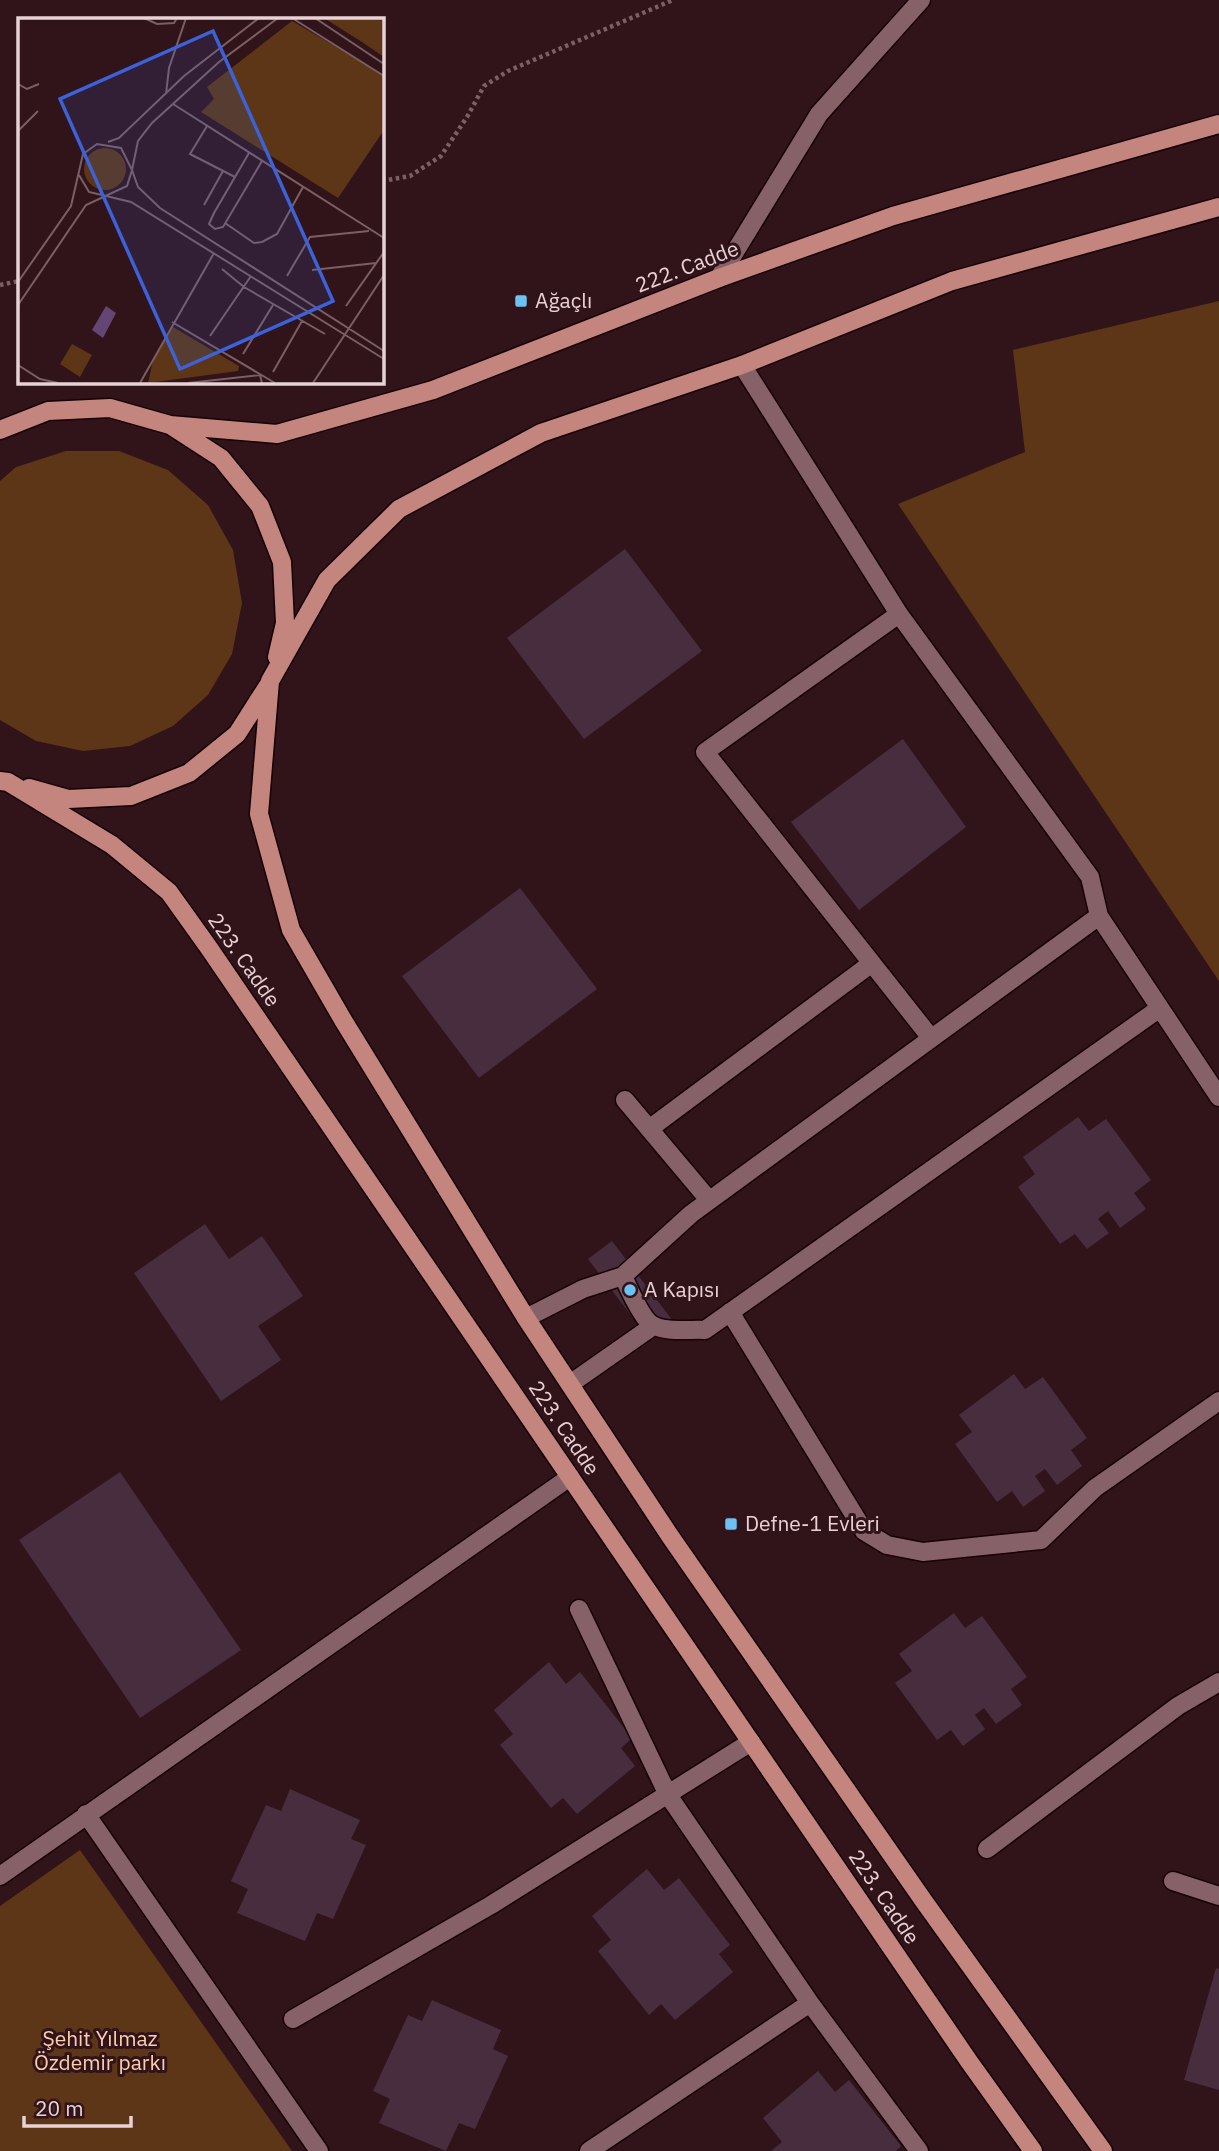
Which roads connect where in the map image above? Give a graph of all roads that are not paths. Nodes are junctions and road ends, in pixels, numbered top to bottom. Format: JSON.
{"nodes":[{"id":1,"x":921,"y":0,"type":"edge"},
{"id":2,"x":1219,"y":124,"type":"edge"},
{"id":3,"x":1219,"y":207,"type":"edge"},
{"id":4,"x":719,"y":278,"type":"junction"},
{"id":5,"x":742,"y":365,"type":"junction"},
{"id":6,"x":170,"y":425,"type":"junction"},
{"id":7,"x":0,"y":430,"type":"edge"},
{"id":8,"x":899,"y":614,"type":"junction"},
{"id":9,"x":271,"y":681,"type":"junction"},
{"id":10,"x":3,"y":780,"type":"edge"},
{"id":11,"x":1099,"y":916,"type":"junction"},
{"id":12,"x":872,"y":963,"type":"junction"},
{"id":13,"x":1160,"y":1008,"type":"junction"},
{"id":14,"x":931,"y":1038,"type":"junction"},
{"id":15,"x":1219,"y":1097,"type":"edge"},
{"id":16,"x":625,"y":1100,"type":"dead end"},
{"id":17,"x":649,"y":1129,"type":"junction"},
{"id":18,"x":709,"y":1200,"type":"junction"},
{"id":19,"x":624,"y":1276,"type":"junction"},
{"id":20,"x":730,"y":1312,"type":"junction"},
{"id":21,"x":526,"y":1318,"type":"junction"},
{"id":22,"x":653,"y":1325,"type":"junction"},
{"id":23,"x":570,"y":1384,"type":"junction"},
{"id":24,"x":1219,"y":1401,"type":"edge"},
{"id":25,"x":570,"y":1476,"type":"junction"},
{"id":26,"x":579,"y":1609,"type":"dead end"},
{"id":27,"x":1219,"y":1682,"type":"edge"},
{"id":28,"x":751,"y":1742,"type":"junction"},
{"id":29,"x":667,"y":1795,"type":"junction"},
{"id":30,"x":86,"y":1814,"type":"junction"},
{"id":31,"x":987,"y":1849,"type":"dead end"},
{"id":32,"x":0,"y":1876,"type":"edge"},
{"id":33,"x":1173,"y":1881,"type":"dead end"},
{"id":34,"x":1219,"y":1896,"type":"edge"},
{"id":35,"x":810,"y":2003,"type":"junction"},
{"id":36,"x":293,"y":2019,"type":"dead end"},
{"id":37,"x":319,"y":2151,"type":"edge"},
{"id":38,"x":589,"y":2151,"type":"edge"},
{"id":39,"x":919,"y":2151,"type":"edge"},
{"id":40,"x":1033,"y":2151,"type":"edge"},
{"id":41,"x":1103,"y":2151,"type":"edge"}],
"edges":[{"from":1,"to":4,"type":"street"},
{"from":2,"to":4,"type":"main road","name":"222. Cadde"},
{"from":3,"to":5,"type":"main road"},
{"from":4,"to":6,"type":"main road","name":"222. Cadde"},
{"from":5,"to":8,"type":"street"},
{"from":5,"to":9,"type":"main road"},
{"from":6,"to":7,"type":"main road"},
{"from":6,"to":9,"type":"main road"},
{"from":8,"to":11,"type":"street"},
{"from":8,"to":12,"type":"street"},
{"from":9,"to":10,"type":"main road"},
{"from":9,"to":21,"type":"main road","name":"223. Cadde"},
{"from":10,"to":25,"type":"main road","name":"223. Cadde"},
{"from":11,"to":13,"type":"street"},
{"from":11,"to":14,"type":"street"},
{"from":12,"to":14,"type":"street"},
{"from":12,"to":17,"type":"street"},
{"from":13,"to":15,"type":"street"},
{"from":13,"to":20,"type":"street"},
{"from":14,"to":18,"type":"street"},
{"from":16,"to":17,"type":"street"},
{"from":17,"to":18,"type":"street"},
{"from":18,"to":19,"type":"street"},
{"from":19,"to":21,"type":"street"},
{"from":19,"to":22,"type":"street"},
{"from":20,"to":22,"type":"street"},
{"from":20,"to":24,"type":"street"},
{"from":21,"to":23,"type":"main road","name":"223. Cadde"},
{"from":22,"to":23,"type":"street"},
{"from":23,"to":41,"type":"main road","name":"223. Cadde"},
{"from":25,"to":28,"type":"main road","name":"223. Cadde"},
{"from":25,"to":30,"type":"street"},
{"from":26,"to":29,"type":"street"},
{"from":27,"to":31,"type":"street"},
{"from":28,"to":29,"type":"street"},
{"from":28,"to":40,"type":"main road","name":"223. Cadde"},
{"from":29,"to":35,"type":"street"},
{"from":29,"to":36,"type":"street"},
{"from":30,"to":32,"type":"street"},
{"from":30,"to":37,"type":"street"},
{"from":33,"to":34,"type":"street"},
{"from":35,"to":38,"type":"street"},
{"from":35,"to":39,"type":"street"}]}
